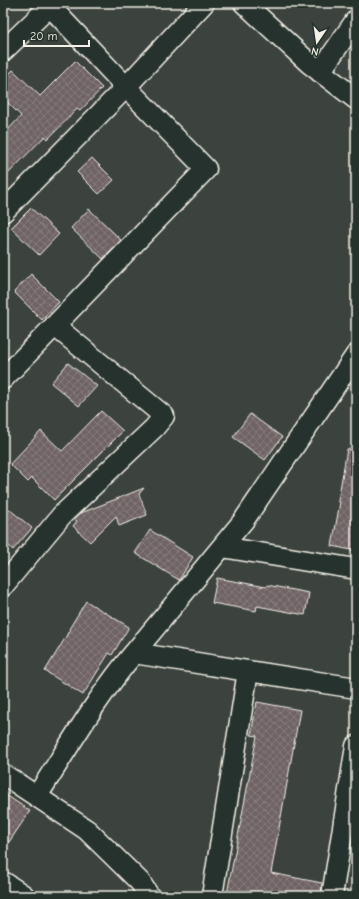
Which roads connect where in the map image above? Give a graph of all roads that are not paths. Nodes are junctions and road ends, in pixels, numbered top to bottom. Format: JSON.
{"nodes":[{"id":1,"x":204,"y":3,"type":"edge"},
{"id":2,"x":244,"y":3,"type":"edge"},
{"id":3,"x":48,"y":4,"type":"edge"},
{"id":4,"x":356,"y":20,"type":"edge"},
{"id":5,"x":3,"y":52,"type":"edge"},
{"id":6,"x":320,"y":72,"type":"junction"},
{"id":7,"x":126,"y":87,"type":"junction"},
{"id":8,"x":356,"y":99,"type":"edge"},
{"id":9,"x":3,"y":212,"type":"edge"},
{"id":10,"x":55,"y":326,"type":"junction"},
{"id":11,"x":356,"y":355,"type":"edge"},
{"id":12,"x":3,"y":379,"type":"edge"},
{"id":13,"x":222,"y":546,"type":"junction"},
{"id":14,"x":356,"y":569,"type":"edge"},
{"id":15,"x":3,"y":586,"type":"edge"},
{"id":16,"x":134,"y":653,"type":"junction"},
{"id":17,"x":248,"y":671,"type":"junction"},
{"id":18,"x":356,"y":688,"type":"edge"},
{"id":19,"x":356,"y":746,"type":"edge"},
{"id":20,"x":3,"y":774,"type":"edge"},
{"id":21,"x":37,"y":796,"type":"junction"},
{"id":22,"x":3,"y":883,"type":"edge"},
{"id":23,"x":23,"y":896,"type":"edge"},
{"id":24,"x":149,"y":896,"type":"edge"},
{"id":25,"x":212,"y":896,"type":"edge"},
{"id":26,"x":332,"y":896,"type":"edge"}],
"edges":[{"from":1,"to":7,"type":"street"},
{"from":2,"to":6,"type":"street"},
{"from":3,"to":5,"type":"street"},
{"from":3,"to":7,"type":"street"},
{"from":4,"to":6,"type":"street"},
{"from":6,"to":8,"type":"street"},
{"from":7,"to":9,"type":"street"},
{"from":7,"to":10,"type":"street"},
{"from":10,"to":12,"type":"street"},
{"from":10,"to":15,"type":"street"},
{"from":11,"to":13,"type":"street"},
{"from":13,"to":14,"type":"street"},
{"from":13,"to":16,"type":"street"},
{"from":16,"to":17,"type":"street"},
{"from":16,"to":21,"type":"street"},
{"from":17,"to":18,"type":"street"},
{"from":17,"to":25,"type":"street"},
{"from":19,"to":26,"type":"street"},
{"from":20,"to":21,"type":"street"},
{"from":21,"to":24,"type":"street"},
{"from":22,"to":23,"type":"street"}]}
